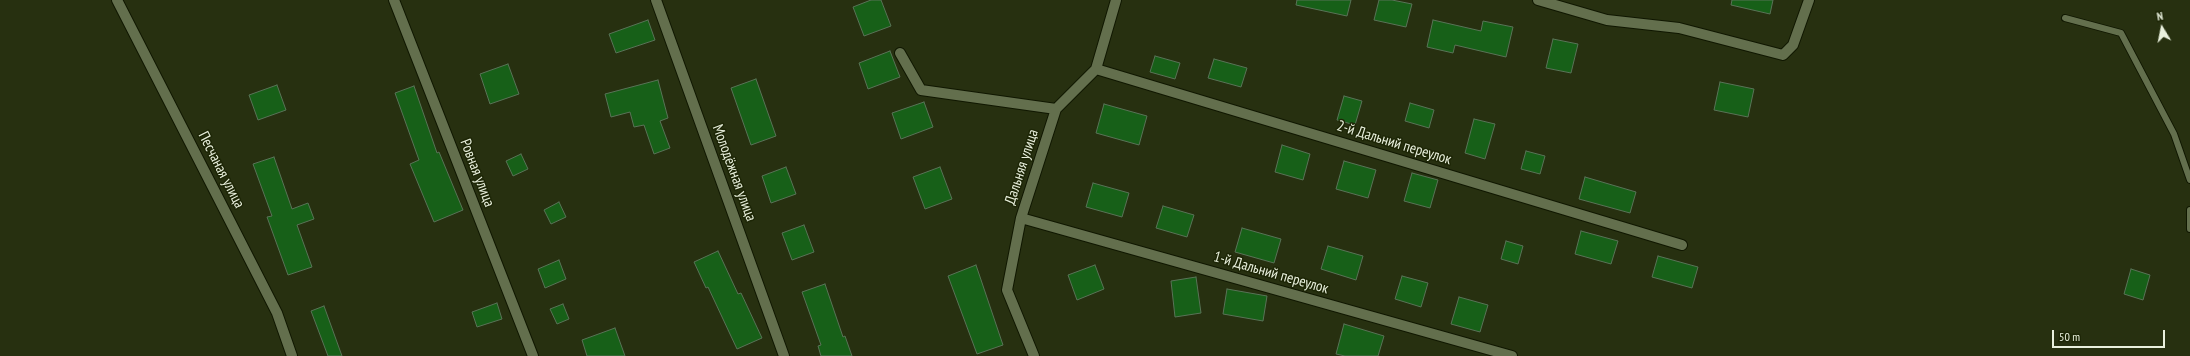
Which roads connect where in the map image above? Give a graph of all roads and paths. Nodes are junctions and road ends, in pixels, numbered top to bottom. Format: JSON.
{"nodes":[{"id":1,"x":117,"y":0,"type":"edge"},
{"id":2,"x":394,"y":0,"type":"edge"},
{"id":3,"x":656,"y":0,"type":"edge"},
{"id":4,"x":1116,"y":0,"type":"edge"},
{"id":5,"x":1538,"y":0,"type":"edge"},
{"id":6,"x":1809,"y":0,"type":"edge"},
{"id":7,"x":2065,"y":18,"type":"dead end"},
{"id":8,"x":900,"y":53,"type":"dead end"},
{"id":9,"x":1096,"y":70,"type":"junction"},
{"id":10,"x":1056,"y":109,"type":"junction"},
{"id":11,"x":2190,"y":180,"type":"edge"},
{"id":12,"x":2190,"y":210,"type":"edge"},
{"id":13,"x":1021,"y":218,"type":"junction"},
{"id":14,"x":2190,"y":228,"type":"edge"},
{"id":15,"x":1682,"y":245,"type":"dead end"},
{"id":16,"x":292,"y":356,"type":"edge"},
{"id":17,"x":533,"y":356,"type":"edge"},
{"id":18,"x":784,"y":356,"type":"edge"},
{"id":19,"x":1034,"y":356,"type":"edge"},
{"id":20,"x":1512,"y":356,"type":"edge"}],
"edges":[{"from":1,"to":16,"type":"street","name":"Песчаная улица"},
{"from":2,"to":17,"type":"street","name":"Ровная улица"},
{"from":3,"to":18,"type":"street","name":"Молодёжная улица"},
{"from":4,"to":9,"type":"street","name":"Дальняя улица"},
{"from":5,"to":6,"type":"street"},
{"from":7,"to":11,"type":"lane"},
{"from":8,"to":10,"type":"street"},
{"from":9,"to":10,"type":"street","name":"Дальняя улица"},
{"from":9,"to":15,"type":"street","name":"2-й Дальний переулок"},
{"from":10,"to":13,"type":"street","name":"Дальняя улица"},
{"from":12,"to":14,"type":"lane"},
{"from":13,"to":19,"type":"street","name":"Дальняя улица"},
{"from":13,"to":20,"type":"street","name":"1-й Дальний переулок"}]}
